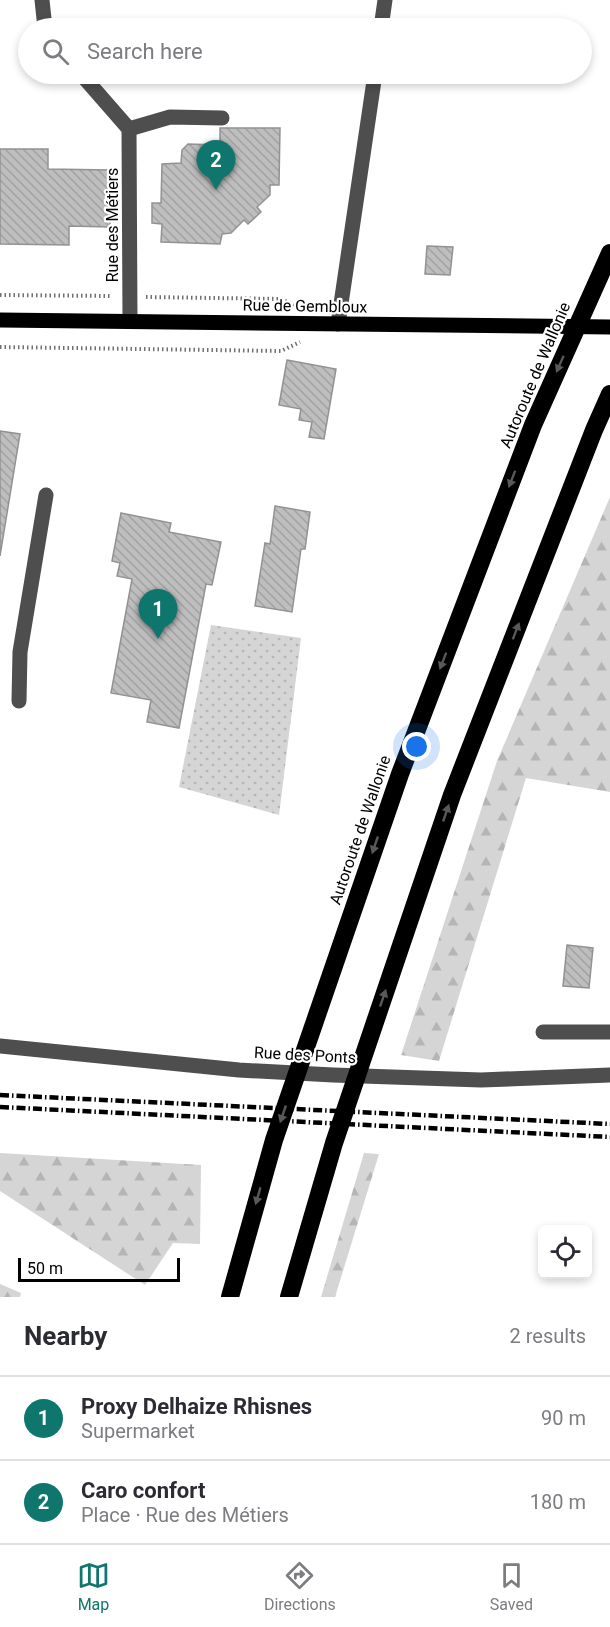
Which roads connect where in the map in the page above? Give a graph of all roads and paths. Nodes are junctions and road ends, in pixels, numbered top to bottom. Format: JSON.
{"nodes":[{"id":1,"x":42,"y":0,"type":"edge"},
{"id":2,"x":385,"y":0,"type":"edge"},
{"id":3,"x":44,"y":18,"type":"edge"},
{"id":4,"x":382,"y":18,"type":"edge"},
{"id":5,"x":90,"y":84,"type":"edge"},
{"id":6,"x":374,"y":84,"type":"edge"},
{"id":7,"x":222,"y":118,"type":"dead end"},
{"id":8,"x":129,"y":129,"type":"junction"},
{"id":9,"x":610,"y":253,"type":"edge"},
{"id":10,"x":0,"y":295,"type":"edge"},
{"id":11,"x":130,"y":297,"type":"junction"},
{"id":12,"x":300,"y":307,"type":"dead end"},
{"id":13,"x":0,"y":320,"type":"edge"},
{"id":14,"x":130,"y":321,"type":"junction"},
{"id":15,"x":338,"y":324,"type":"junction"},
{"id":16,"x":610,"y":327,"type":"edge"},
{"id":17,"x":310,"y":337,"type":"dead end"},
{"id":18,"x":0,"y":347,"type":"edge"},
{"id":19,"x":610,"y":394,"type":"edge"},
{"id":20,"x":46,"y":495,"type":"dead end"},
{"id":21,"x":19,"y":701,"type":"dead end"},
{"id":22,"x":543,"y":1032,"type":"dead end"},
{"id":23,"x":610,"y":1032,"type":"edge"},
{"id":24,"x":0,"y":1046,"type":"edge"},
{"id":25,"x":610,"y":1075,"type":"edge"},
{"id":26,"x":230,"y":1297,"type":"edge"},
{"id":27,"x":289,"y":1297,"type":"edge"}],
"edges":[{"from":1,"to":3,"type":"street"},
{"from":2,"to":4,"type":"street"},
{"from":5,"to":8,"type":"street"},
{"from":6,"to":15,"type":"street"},
{"from":7,"to":8,"type":"street"},
{"from":8,"to":11,"type":"street","name":"Rue des Métiers"},
{"from":9,"to":26,"type":"highway","name":"Autoroute de Wallonie","one_way":true},
{"from":10,"to":11,"type":"path"},
{"from":11,"to":12,"type":"path"},
{"from":11,"to":14,"type":"street","name":"Rue des Métiers"},
{"from":13,"to":14,"type":"main road","name":"Rue de Gembloux"},
{"from":14,"to":15,"type":"main road","name":"Rue de Gembloux"},
{"from":15,"to":16,"type":"main road","name":"Rue de Gembloux"},
{"from":17,"to":18,"type":"path"},
{"from":27,"to":19,"type":"highway","one_way":true},
{"from":20,"to":21,"type":"street"},
{"from":22,"to":23,"type":"street"},
{"from":24,"to":25,"type":"street","name":"Rue des Ponts"}]}
